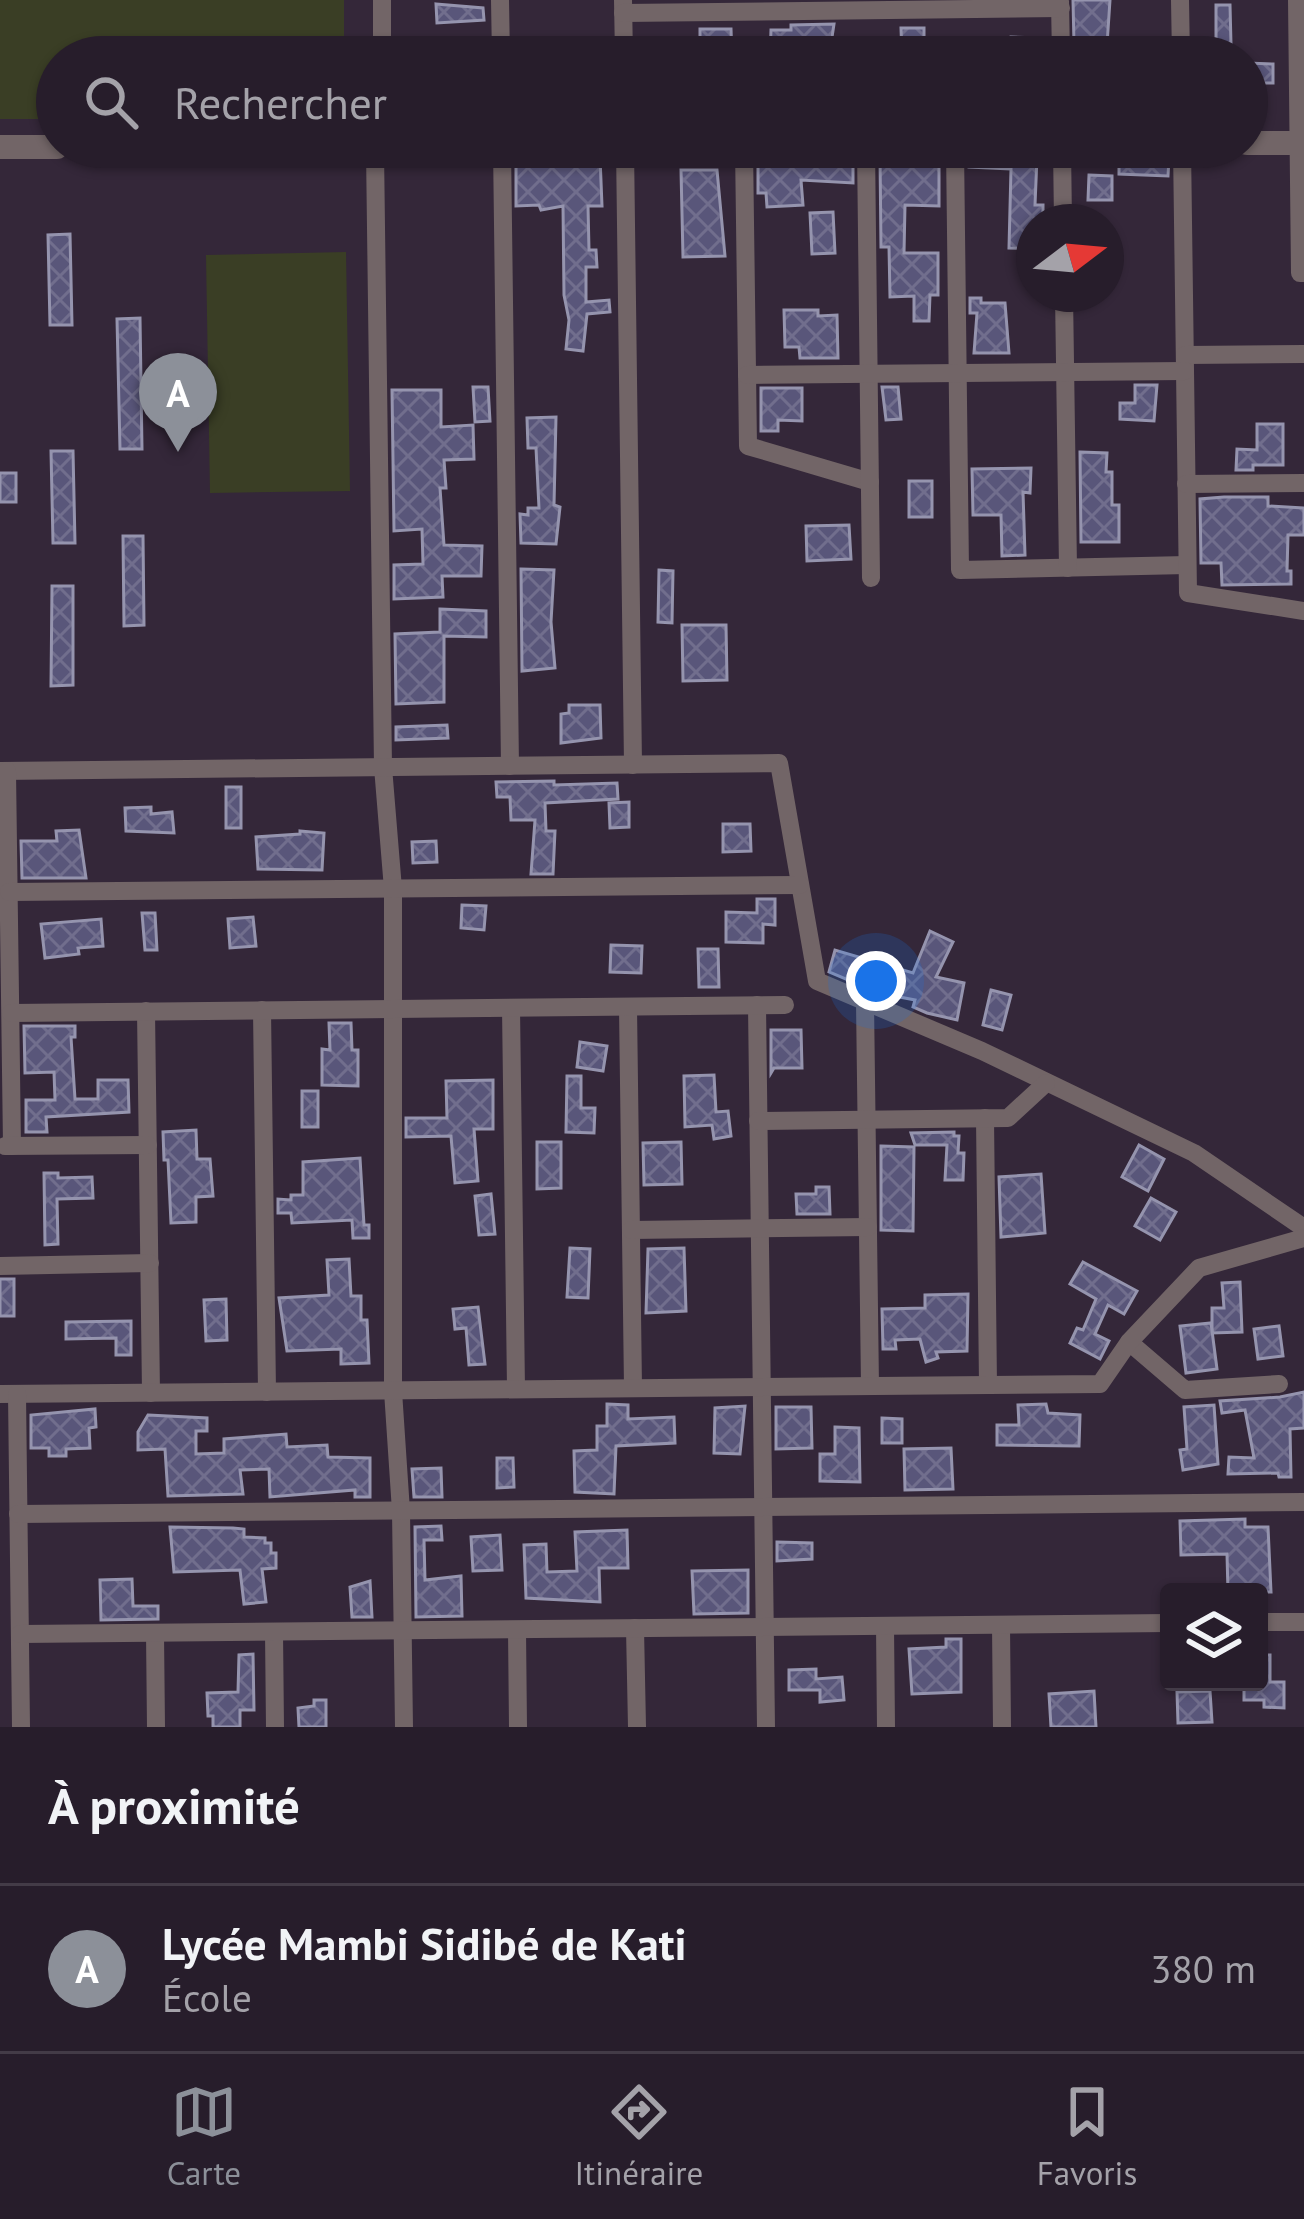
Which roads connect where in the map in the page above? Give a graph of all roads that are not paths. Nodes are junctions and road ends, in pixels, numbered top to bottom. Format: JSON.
{"nodes":[{"id":1,"x":382,"y":0,"type":"edge"},
{"id":2,"x":500,"y":0,"type":"edge"},
{"id":3,"x":1180,"y":0,"type":"edge"},
{"id":4,"x":1297,"y":0,"type":"edge"},
{"id":5,"x":1060,"y":4,"type":"edge"},
{"id":6,"x":824,"y":5,"type":"edge"},
{"id":7,"x":623,"y":6,"type":"edge"},
{"id":8,"x":382,"y":36,"type":"edge"},
{"id":9,"x":501,"y":36,"type":"edge"},
{"id":10,"x":624,"y":36,"type":"edge"},
{"id":11,"x":1061,"y":36,"type":"edge"},
{"id":12,"x":1181,"y":36,"type":"edge"},
{"id":13,"x":1268,"y":143,"type":"edge"},
{"id":14,"x":1301,"y":143,"type":"edge"},
{"id":15,"x":0,"y":147,"type":"edge"},
{"id":16,"x":36,"y":147,"type":"edge"},
{"id":17,"x":376,"y":168,"type":"edge"},
{"id":18,"x":502,"y":168,"type":"edge"},
{"id":19,"x":625,"y":168,"type":"edge"},
{"id":20,"x":744,"y":168,"type":"edge"},
{"id":21,"x":866,"y":168,"type":"edge"},
{"id":22,"x":955,"y":168,"type":"edge"},
{"id":23,"x":1062,"y":168,"type":"edge"},
{"id":24,"x":1182,"y":168,"type":"edge"},
{"id":25,"x":1063,"y":204,"type":"edge"},
{"id":26,"x":1304,"y":273,"type":"edge"},
{"id":27,"x":1064,"y":312,"type":"edge"},
{"id":28,"x":1304,"y":354,"type":"edge"},
{"id":29,"x":1185,"y":363,"type":"junction"},
{"id":30,"x":1065,"y":373,"type":"junction"},
{"id":31,"x":869,"y":374,"type":"junction"},
{"id":32,"x":958,"y":374,"type":"junction"},
{"id":33,"x":747,"y":376,"type":"junction"},
{"id":34,"x":870,"y":482,"type":"junction"},
{"id":35,"x":1304,"y":483,"type":"edge"},
{"id":36,"x":1186,"y":484,"type":"junction"},
{"id":37,"x":1187,"y":565,"type":"junction"},
{"id":38,"x":1068,"y":568,"type":"junction"},
{"id":39,"x":871,"y":578,"type":"dead end"},
{"id":40,"x":1304,"y":611,"type":"edge"},
{"id":41,"x":633,"y":765,"type":"junction"},
{"id":42,"x":510,"y":766,"type":"junction"},
{"id":43,"x":384,"y":767,"type":"junction"},
{"id":44,"x":4,"y":771,"type":"edge"},
{"id":45,"x":800,"y":885,"type":"junction"},
{"id":46,"x":393,"y":889,"type":"junction"},
{"id":47,"x":9,"y":892,"type":"junction"},
{"id":48,"x":865,"y":1002,"type":"junction"},
{"id":49,"x":757,"y":1005,"type":"junction"},
{"id":50,"x":785,"y":1005,"type":"dead end"},
{"id":51,"x":628,"y":1006,"type":"junction"},
{"id":52,"x":511,"y":1008,"type":"junction"},
{"id":53,"x":394,"y":1009,"type":"junction"},
{"id":54,"x":262,"y":1010,"type":"junction"},
{"id":55,"x":146,"y":1011,"type":"junction"},
{"id":56,"x":10,"y":1012,"type":"junction"},
{"id":57,"x":1046,"y":1083,"type":"junction"},
{"id":58,"x":985,"y":1118,"type":"junction"},
{"id":59,"x":867,"y":1120,"type":"junction"},
{"id":60,"x":758,"y":1121,"type":"junction"},
{"id":61,"x":148,"y":1145,"type":"junction"},
{"id":62,"x":6,"y":1146,"type":"edge"},
{"id":63,"x":868,"y":1227,"type":"junction"},
{"id":64,"x":760,"y":1228,"type":"junction"},
{"id":65,"x":1304,"y":1228,"type":"edge"},
{"id":66,"x":631,"y":1230,"type":"junction"},
{"id":67,"x":1304,"y":1238,"type":"edge"},
{"id":68,"x":149,"y":1263,"type":"junction"},
{"id":69,"x":0,"y":1266,"type":"edge"},
{"id":70,"x":1129,"y":1342,"type":"junction"},
{"id":71,"x":988,"y":1384,"type":"junction"},
{"id":72,"x":1279,"y":1384,"type":"dead end"},
{"id":73,"x":870,"y":1386,"type":"junction"},
{"id":74,"x":762,"y":1387,"type":"junction"},
{"id":75,"x":633,"y":1388,"type":"junction"},
{"id":76,"x":516,"y":1389,"type":"junction"},
{"id":77,"x":393,"y":1391,"type":"junction"},
{"id":78,"x":267,"y":1392,"type":"junction"},
{"id":79,"x":151,"y":1393,"type":"junction"},
{"id":80,"x":8,"y":1394,"type":"edge"},
{"id":81,"x":1304,"y":1502,"type":"edge"},
{"id":82,"x":763,"y":1507,"type":"junction"},
{"id":83,"x":401,"y":1511,"type":"junction"},
{"id":84,"x":18,"y":1514,"type":"junction"},
{"id":85,"x":1268,"y":1622,"type":"edge"},
{"id":86,"x":1304,"y":1622,"type":"edge"},
{"id":87,"x":1160,"y":1623,"type":"edge"},
{"id":88,"x":1001,"y":1625,"type":"junction"},
{"id":89,"x":885,"y":1626,"type":"junction"},
{"id":90,"x":765,"y":1627,"type":"junction"},
{"id":91,"x":635,"y":1628,"type":"junction"},
{"id":92,"x":517,"y":1630,"type":"junction"},
{"id":93,"x":403,"y":1631,"type":"junction"},
{"id":94,"x":274,"y":1632,"type":"junction"},
{"id":95,"x":155,"y":1633,"type":"junction"},
{"id":96,"x":20,"y":1634,"type":"junction"},
{"id":97,"x":21,"y":1727,"type":"edge"},
{"id":98,"x":156,"y":1727,"type":"edge"},
{"id":99,"x":275,"y":1727,"type":"edge"},
{"id":100,"x":404,"y":1727,"type":"edge"},
{"id":101,"x":518,"y":1727,"type":"edge"},
{"id":102,"x":637,"y":1727,"type":"edge"},
{"id":103,"x":766,"y":1727,"type":"edge"},
{"id":104,"x":886,"y":1727,"type":"edge"},
{"id":105,"x":1002,"y":1727,"type":"edge"}],
"edges":[{"from":1,"to":8,"type":"street"},
{"from":2,"to":9,"type":"street"},
{"from":3,"to":12,"type":"street"},
{"from":4,"to":14,"type":"street"},
{"from":5,"to":6,"type":"street"},
{"from":5,"to":11,"type":"street"},
{"from":6,"to":7,"type":"street"},
{"from":7,"to":10,"type":"street"},
{"from":13,"to":14,"type":"street"},
{"from":14,"to":26,"type":"street"},
{"from":15,"to":16,"type":"street"},
{"from":17,"to":43,"type":"street"},
{"from":18,"to":42,"type":"street"},
{"from":19,"to":41,"type":"street"},
{"from":20,"to":33,"type":"street"},
{"from":21,"to":31,"type":"street"},
{"from":22,"to":32,"type":"street"},
{"from":23,"to":25,"type":"street"},
{"from":24,"to":29,"type":"street"},
{"from":27,"to":30,"type":"street"},
{"from":28,"to":29,"type":"street"},
{"from":29,"to":30,"type":"street"},
{"from":29,"to":36,"type":"street"},
{"from":30,"to":32,"type":"street"},
{"from":30,"to":38,"type":"street"},
{"from":31,"to":32,"type":"street"},
{"from":31,"to":33,"type":"street"},
{"from":31,"to":34,"type":"street"},
{"from":32,"to":38,"type":"street"},
{"from":33,"to":34,"type":"street"},
{"from":34,"to":39,"type":"street"},
{"from":35,"to":36,"type":"street"},
{"from":36,"to":37,"type":"street"},
{"from":37,"to":38,"type":"street"},
{"from":37,"to":40,"type":"street"},
{"from":41,"to":42,"type":"street"},
{"from":41,"to":45,"type":"street"},
{"from":42,"to":43,"type":"street"},
{"from":43,"to":44,"type":"street"},
{"from":43,"to":46,"type":"street"},
{"from":44,"to":47,"type":"street"},
{"from":45,"to":46,"type":"street"},
{"from":45,"to":48,"type":"street"},
{"from":46,"to":47,"type":"street"},
{"from":46,"to":53,"type":"street"},
{"from":47,"to":56,"type":"street"},
{"from":48,"to":57,"type":"street"},
{"from":48,"to":59,"type":"street"},
{"from":49,"to":50,"type":"street"},
{"from":49,"to":51,"type":"street"},
{"from":49,"to":60,"type":"street"},
{"from":51,"to":52,"type":"street"},
{"from":51,"to":66,"type":"street"},
{"from":52,"to":53,"type":"street"},
{"from":52,"to":76,"type":"street"},
{"from":53,"to":54,"type":"street"},
{"from":53,"to":77,"type":"street"},
{"from":54,"to":55,"type":"street"},
{"from":54,"to":78,"type":"street"},
{"from":55,"to":56,"type":"street"},
{"from":55,"to":61,"type":"street"},
{"from":56,"to":62,"type":"street"},
{"from":57,"to":58,"type":"street"},
{"from":57,"to":65,"type":"street"},
{"from":58,"to":59,"type":"street"},
{"from":58,"to":71,"type":"street"},
{"from":59,"to":60,"type":"street"},
{"from":59,"to":63,"type":"street"},
{"from":60,"to":64,"type":"street"},
{"from":61,"to":62,"type":"street"},
{"from":61,"to":68,"type":"street"},
{"from":63,"to":64,"type":"street"},
{"from":63,"to":73,"type":"street"},
{"from":64,"to":66,"type":"street"},
{"from":64,"to":74,"type":"street"},
{"from":66,"to":75,"type":"street"},
{"from":67,"to":70,"type":"street"},
{"from":68,"to":69,"type":"street"},
{"from":68,"to":79,"type":"street"},
{"from":70,"to":71,"type":"street"},
{"from":70,"to":72,"type":"street"},
{"from":71,"to":73,"type":"street"},
{"from":73,"to":74,"type":"street"},
{"from":74,"to":75,"type":"street"},
{"from":74,"to":82,"type":"street"},
{"from":75,"to":76,"type":"street"},
{"from":76,"to":77,"type":"street"},
{"from":77,"to":78,"type":"street"},
{"from":77,"to":83,"type":"street"},
{"from":78,"to":79,"type":"street"},
{"from":79,"to":80,"type":"street"},
{"from":80,"to":84,"type":"street"},
{"from":81,"to":82,"type":"street"},
{"from":82,"to":83,"type":"street"},
{"from":82,"to":90,"type":"street"},
{"from":83,"to":84,"type":"street"},
{"from":83,"to":93,"type":"street"},
{"from":84,"to":96,"type":"street"},
{"from":85,"to":86,"type":"street"},
{"from":87,"to":88,"type":"street"},
{"from":88,"to":89,"type":"street"},
{"from":88,"to":105,"type":"street"},
{"from":89,"to":90,"type":"street"},
{"from":89,"to":104,"type":"street"},
{"from":90,"to":91,"type":"street"},
{"from":90,"to":103,"type":"street"},
{"from":91,"to":92,"type":"street"},
{"from":91,"to":102,"type":"street"},
{"from":92,"to":93,"type":"street"},
{"from":92,"to":101,"type":"street"},
{"from":93,"to":94,"type":"street"},
{"from":93,"to":100,"type":"street"},
{"from":94,"to":95,"type":"street"},
{"from":94,"to":99,"type":"street"},
{"from":95,"to":96,"type":"street"},
{"from":95,"to":98,"type":"street"},
{"from":96,"to":97,"type":"street"}]}
